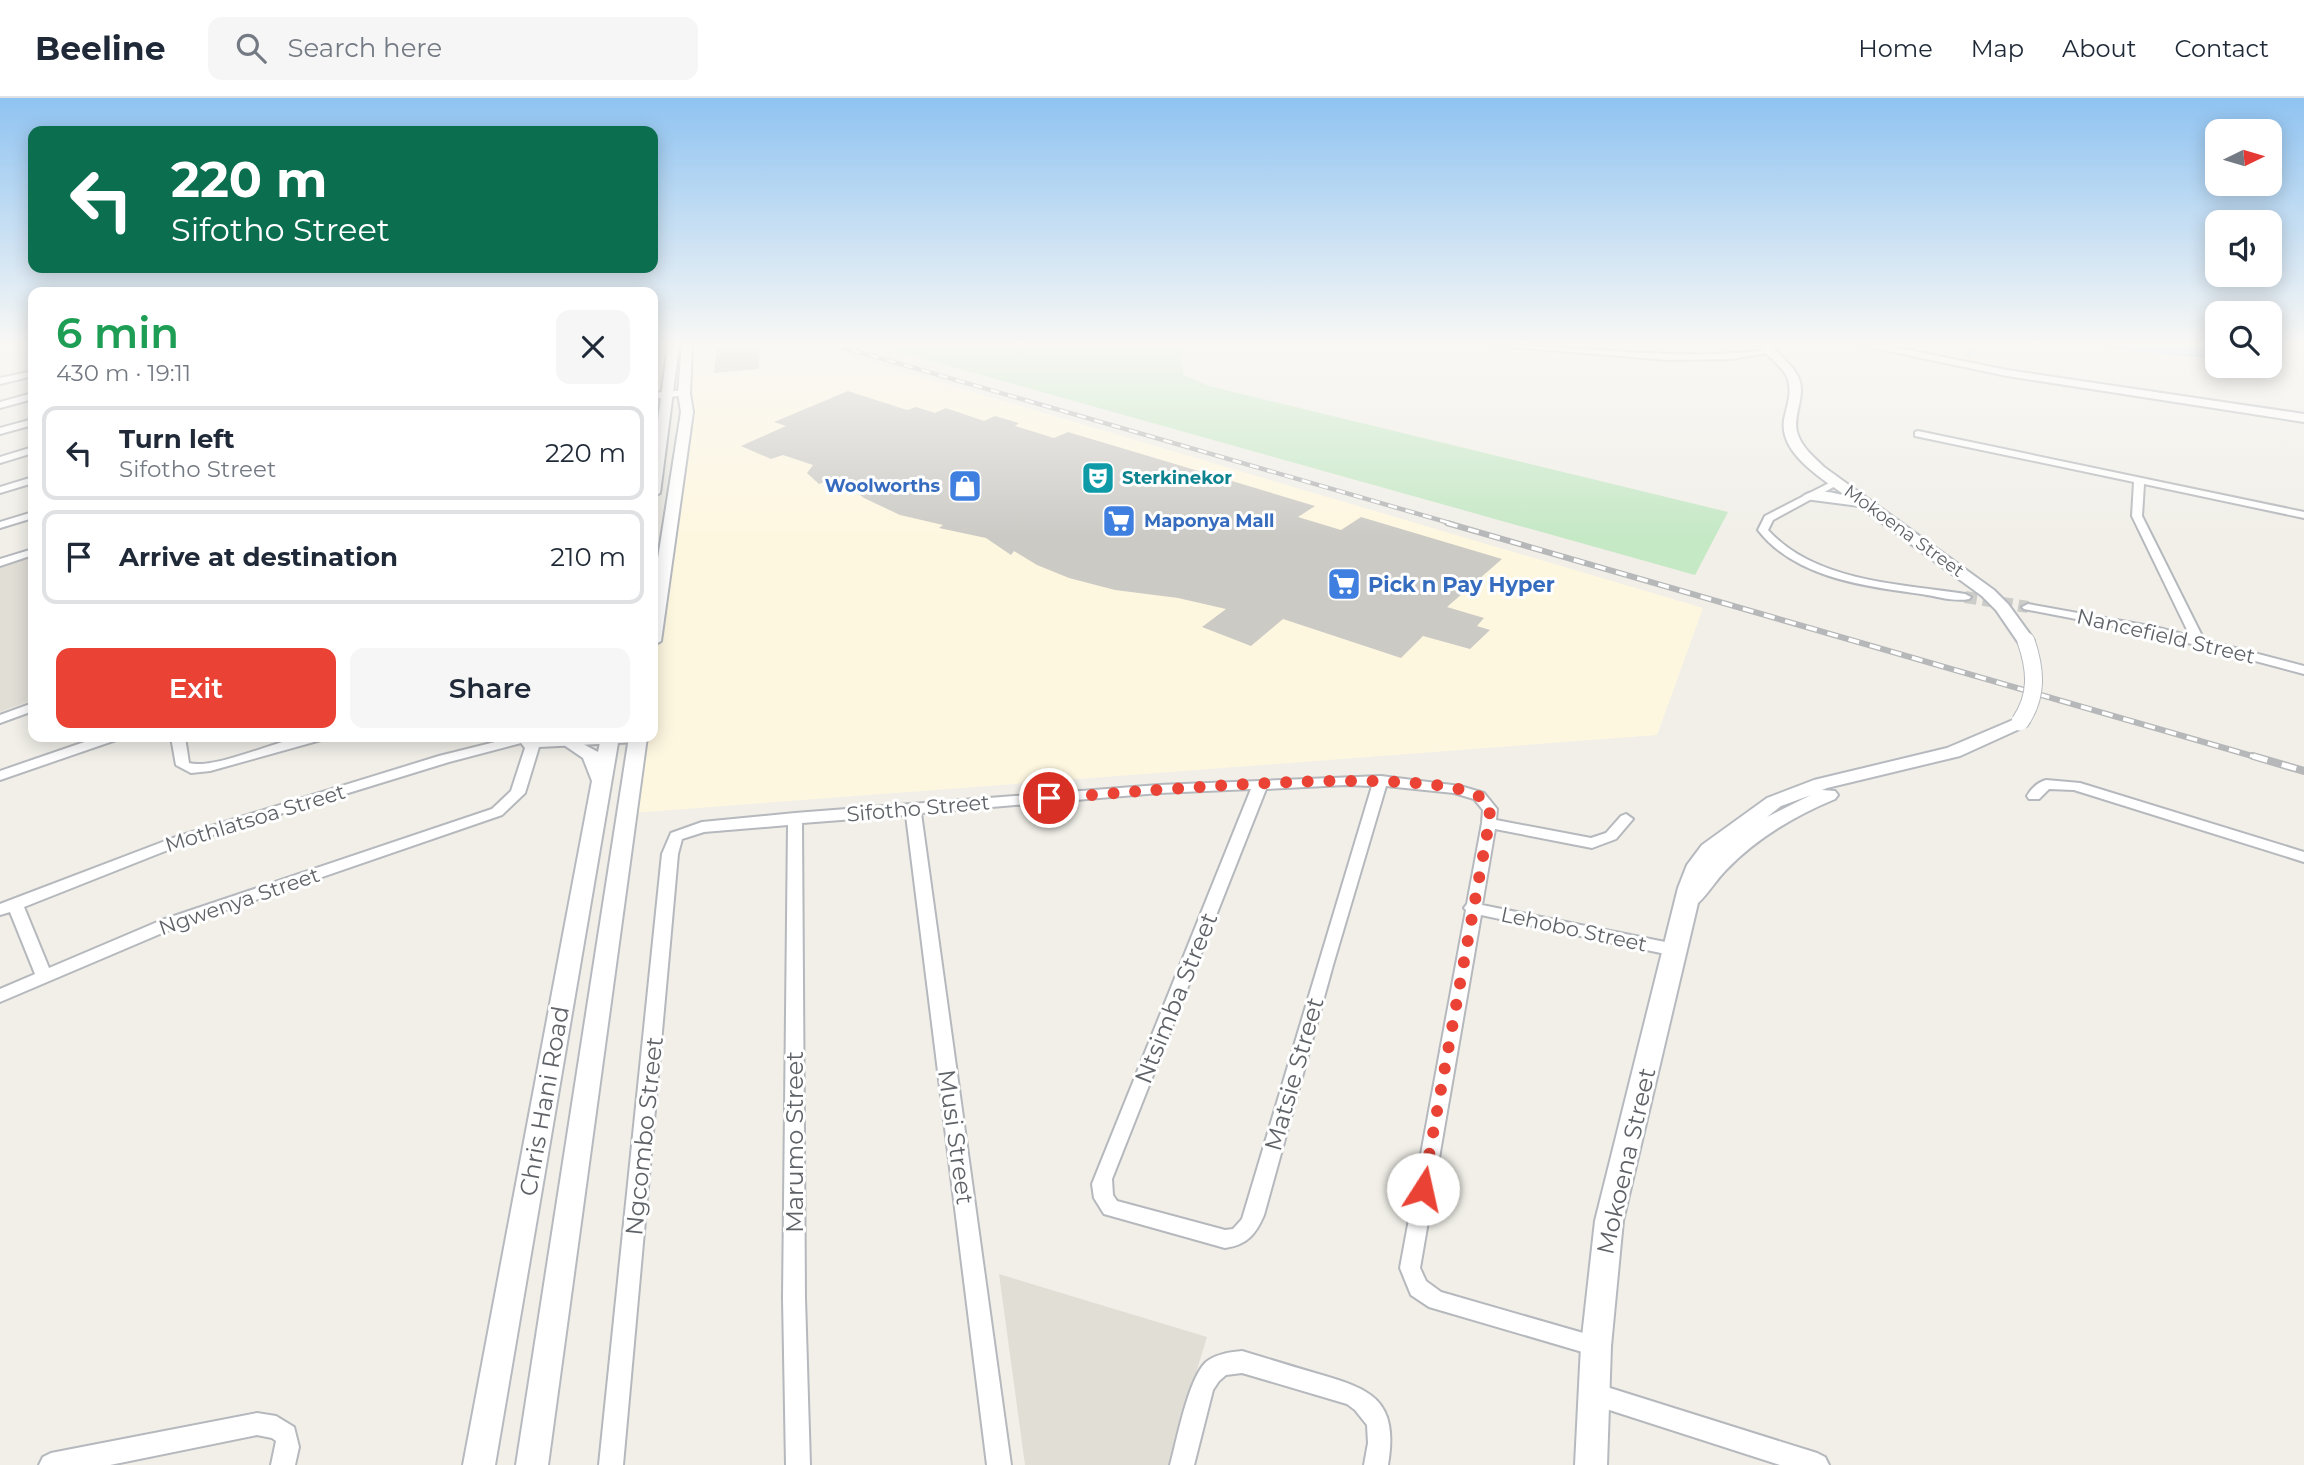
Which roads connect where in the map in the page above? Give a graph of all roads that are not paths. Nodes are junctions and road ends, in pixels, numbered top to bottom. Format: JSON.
{"nodes":[{"id":1,"x":666,"y":409,"type":"edge"},
{"id":2,"x":686,"y":409,"type":"edge"},
{"id":3,"x":1792,"y":409,"type":"edge"},
{"id":4,"x":2244,"y":409,"type":"edge"},
{"id":5,"x":2304,"y":418,"type":"edge"},
{"id":6,"x":28,"y":423,"type":"edge"},
{"id":7,"x":0,"y":431,"type":"edge"},
{"id":8,"x":1918,"y":434,"type":"dead end"},
{"id":9,"x":28,"y":452,"type":"edge"},
{"id":10,"x":0,"y":460,"type":"edge"},
{"id":11,"x":658,"y":464,"type":"edge"},
{"id":12,"x":2139,"y":480,"type":"junction"},
{"id":13,"x":28,"y":482,"type":"edge"},
{"id":14,"x":1836,"y":483,"type":"junction"},
{"id":15,"x":0,"y":490,"type":"edge"},
{"id":16,"x":1811,"y":496,"type":"junction"},
{"id":17,"x":2304,"y":515,"type":"edge"},
{"id":18,"x":28,"y":516,"type":"edge"},
{"id":19,"x":1883,"y":517,"type":"junction"},
{"id":20,"x":0,"y":525,"type":"edge"},
{"id":21,"x":28,"y":554,"type":"edge"},
{"id":22,"x":0,"y":564,"type":"edge"},
{"id":23,"x":1965,"y":597,"type":"tunnel mouth"},
{"id":24,"x":658,"y":607,"type":"edge"},
{"id":25,"x":2028,"y":607,"type":"tunnel mouth"},
{"id":26,"x":2198,"y":641,"type":"junction"},
{"id":27,"x":2304,"y":670,"type":"edge"},
{"id":28,"x":28,"y":709,"type":"edge"},
{"id":29,"x":0,"y":719,"type":"edge"},
{"id":30,"x":97,"y":742,"type":"edge"},
{"id":31,"x":179,"y":742,"type":"edge"},
{"id":32,"x":298,"y":742,"type":"edge"},
{"id":33,"x":521,"y":742,"type":"edge"},
{"id":34,"x":531,"y":742,"type":"edge"},
{"id":35,"x":557,"y":742,"type":"edge"},
{"id":36,"x":580,"y":742,"type":"edge"},
{"id":37,"x":608,"y":742,"type":"edge"},
{"id":38,"x":637,"y":742,"type":"edge"},
{"id":39,"x":570,"y":743,"type":"junction"},
{"id":40,"x":0,"y":776,"type":"edge"},
{"id":41,"x":1381,"y":780,"type":"junction"},
{"id":42,"x":601,"y":781,"type":"junction"},
{"id":43,"x":1260,"y":785,"type":"junction"},
{"id":44,"x":2034,"y":796,"type":"dead end"},
{"id":45,"x":913,"y":809,"type":"junction"},
{"id":46,"x":795,"y":818,"type":"junction"},
{"id":47,"x":1626,"y":819,"type":"dead end"},
{"id":48,"x":1489,"y":823,"type":"junction"},
{"id":49,"x":702,"y":827,"type":"joint"},
{"id":50,"x":2304,"y":857,"type":"edge"},
{"id":51,"x":8,"y":907,"type":"edge"},
{"id":52,"x":1472,"y":908,"type":"junction"},
{"id":53,"x":1675,"y":950,"type":"junction"},
{"id":54,"x":44,"y":976,"type":"junction"},
{"id":55,"x":0,"y":996,"type":"edge"},
{"id":56,"x":1111,"y":1208,"type":"joint"},
{"id":57,"x":1596,"y":1346,"type":"junction"},
{"id":58,"x":1594,"y":1394,"type":"junction"},
{"id":59,"x":1808,"y":1464,"type":"edge"},
{"id":60,"x":51,"y":1465,"type":"edge"},
{"id":61,"x":283,"y":1465,"type":"edge"},
{"id":62,"x":479,"y":1465,"type":"edge"},
{"id":63,"x":532,"y":1465,"type":"edge"},
{"id":64,"x":611,"y":1465,"type":"edge"},
{"id":65,"x":798,"y":1465,"type":"edge"},
{"id":66,"x":999,"y":1465,"type":"edge"},
{"id":67,"x":1182,"y":1465,"type":"edge"},
{"id":68,"x":1376,"y":1465,"type":"edge"},
{"id":69,"x":1591,"y":1465,"type":"edge"}],
"edges":[{"from":1,"to":11,"type":"main road"},
{"from":2,"to":24,"type":"main road"},
{"from":3,"to":14,"type":"main road","name":"Mokoena Street"},
{"from":4,"to":5,"type":"main road"},
{"from":6,"to":7,"type":"street"},
{"from":8,"to":12,"type":"street"},
{"from":9,"to":10,"type":"street"},
{"from":12,"to":17,"type":"street"},
{"from":12,"to":26,"type":"street"},
{"from":13,"to":15,"type":"street"},
{"from":14,"to":16,"type":"street"},
{"from":14,"to":19,"type":"main road","name":"Mokoena Street"},
{"from":16,"to":19,"type":"main road"},
{"from":16,"to":23,"type":"street"},
{"from":18,"to":20,"type":"street"},
{"from":19,"to":53,"type":"main road","name":"Mokoena Street","bridge":true},
{"from":21,"to":22,"type":"street"},
{"from":25,"to":26,"type":"street","name":"Nancefield Street"},
{"from":26,"to":27,"type":"street","name":"Nancefield Street"},
{"from":28,"to":29,"type":"street"},
{"from":30,"to":40,"type":"street"},
{"from":31,"to":32,"type":"street"},
{"from":33,"to":51,"type":"street","name":"Mothlatsoa Street"},
{"from":34,"to":54,"type":"street","name":"Ngwenya Street"},
{"from":35,"to":39,"type":"street","name":"Mothlatsoa Street"},
{"from":36,"to":39,"type":"street","name":"Mothlatsoa Street"},
{"from":37,"to":42,"type":"main road","name":"Chris Hani Road"},
{"from":38,"to":63,"type":"main road","name":"Chris Hani Road"},
{"from":39,"to":42,"type":"main road"},
{"from":41,"to":43,"type":"street","name":"Sifotho Street"},
{"from":41,"to":48,"type":"street","name":"Sifotho Street"},
{"from":41,"to":56,"type":"street","name":"Matsie Street"},
{"from":42,"to":62,"type":"main road","name":"Chris Hani Road"},
{"from":43,"to":45,"type":"street","name":"Sifotho Street"},
{"from":43,"to":56,"type":"street","name":"Ntsimba Street"},
{"from":44,"to":50,"type":"street"},
{"from":45,"to":46,"type":"street","name":"Sifotho Street"},
{"from":45,"to":66,"type":"street","name":"Musi Street"},
{"from":46,"to":49,"type":"street","name":"Sifotho Street"},
{"from":46,"to":65,"type":"street","name":"Marumo Street"},
{"from":47,"to":48,"type":"street"},
{"from":48,"to":52,"type":"street"},
{"from":49,"to":64,"type":"street","name":"Ngcombo Street"},
{"from":51,"to":54,"type":"street"},
{"from":52,"to":53,"type":"street","name":"Lehobo Street"},
{"from":52,"to":57,"type":"street"},
{"from":53,"to":57,"type":"main road","name":"Mokoena Street"},
{"from":54,"to":55,"type":"street","name":"Ngwenya Street"},
{"from":57,"to":58,"type":"main road","name":"Mokoena Street"},
{"from":58,"to":59,"type":"street"},
{"from":58,"to":69,"type":"main road","name":"Mokoena Street"},
{"from":60,"to":61,"type":"street"},
{"from":67,"to":68,"type":"street"}]}
